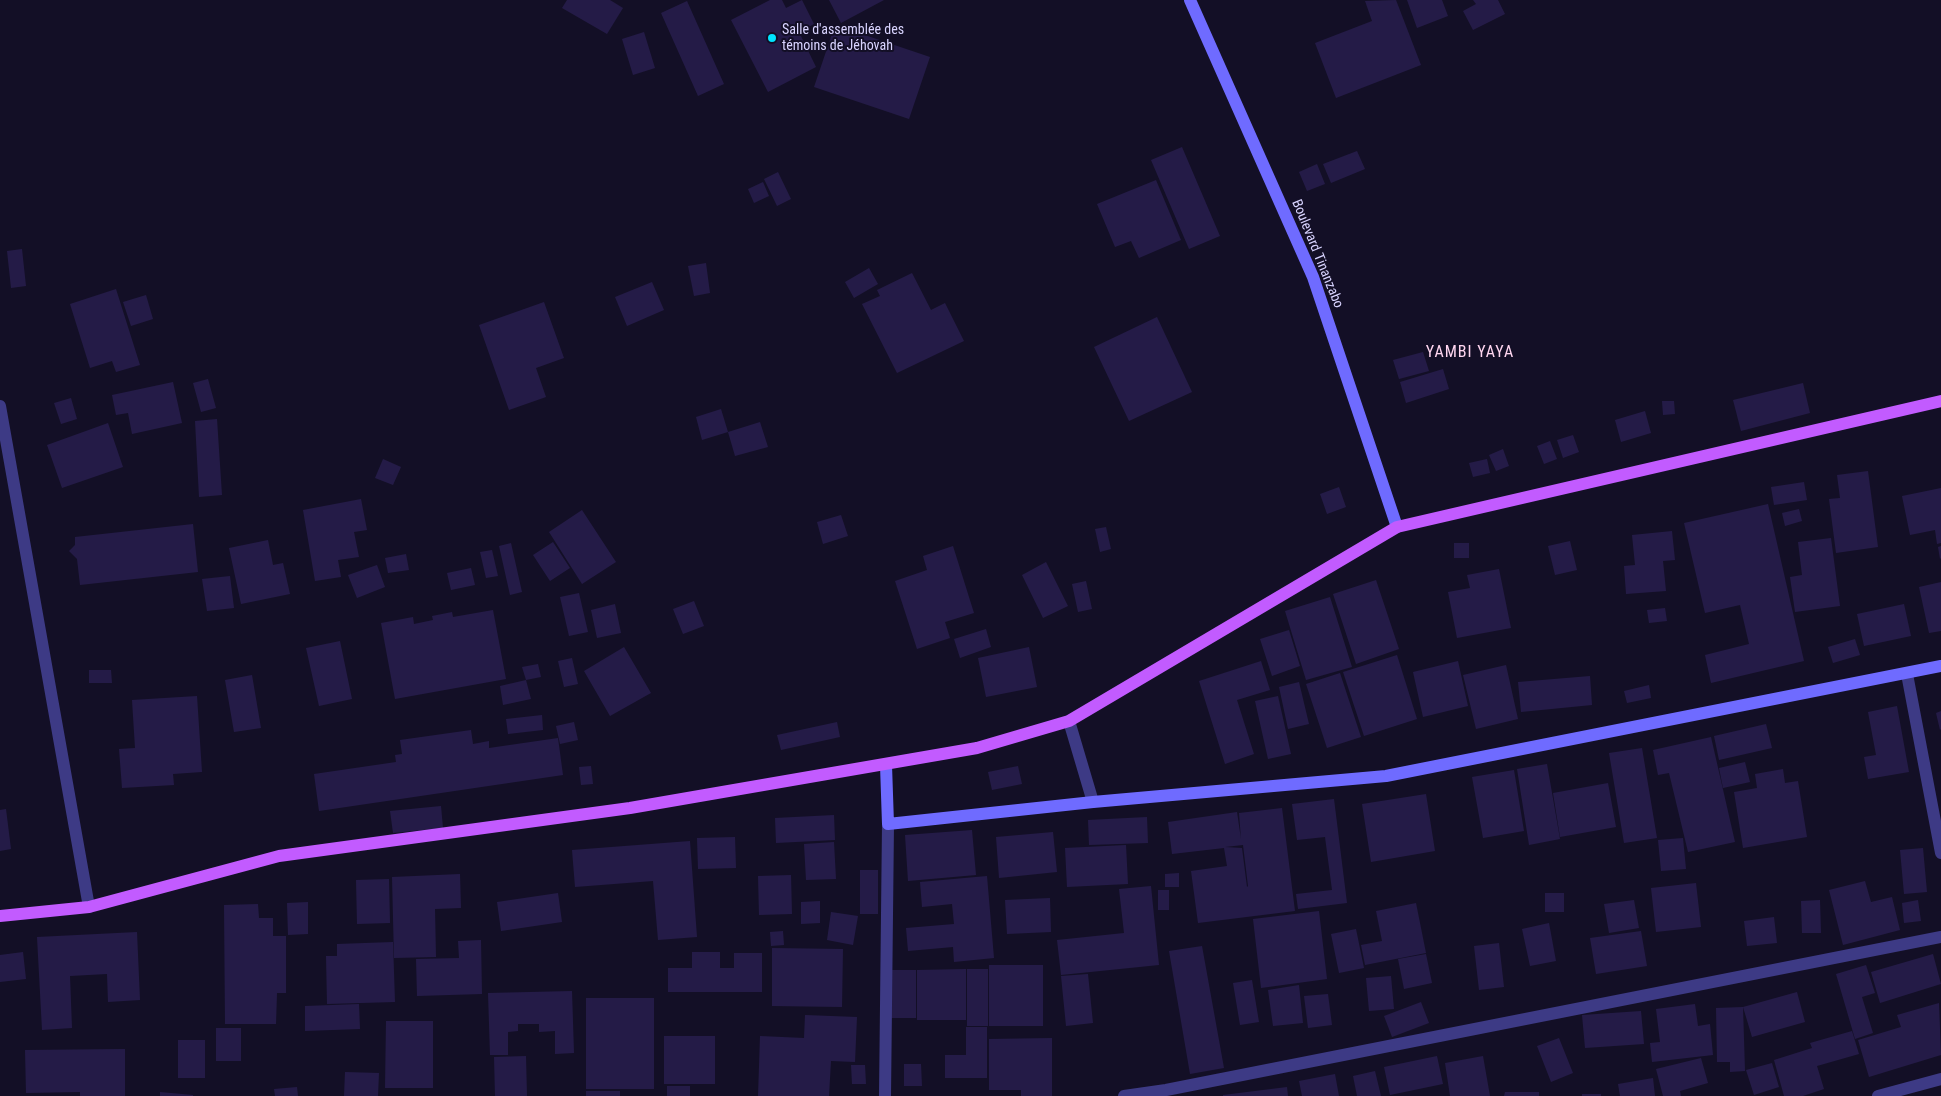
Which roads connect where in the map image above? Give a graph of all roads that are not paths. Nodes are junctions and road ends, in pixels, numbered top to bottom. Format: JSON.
{"nodes":[{"id":1,"x":1190,"y":0,"type":"edge"},
{"id":2,"x":1941,"y":401,"type":"edge"},
{"id":3,"x":0,"y":406,"type":"edge"},
{"id":4,"x":1397,"y":528,"type":"junction"},
{"id":5,"x":1941,"y":666,"type":"edge"},
{"id":6,"x":1907,"y":674,"type":"junction"},
{"id":7,"x":1069,"y":721,"type":"junction"},
{"id":8,"x":886,"y":764,"type":"junction"},
{"id":9,"x":1093,"y":802,"type":"junction"},
{"id":10,"x":888,"y":824,"type":"junction"},
{"id":11,"x":1941,"y":853,"type":"edge"},
{"id":12,"x":89,"y":907,"type":"junction"},
{"id":13,"x":0,"y":916,"type":"edge"},
{"id":14,"x":1941,"y":937,"type":"edge"},
{"id":15,"x":1941,"y":1079,"type":"edge"},
{"id":16,"x":884,"y":1096,"type":"edge"},
{"id":17,"x":1124,"y":1096,"type":"edge"},
{"id":18,"x":1878,"y":1096,"type":"edge"}],
"edges":[{"from":1,"to":4,"type":"street","name":"Boulevard Tinanzabo"},
{"from":2,"to":4,"type":"main road"},
{"from":3,"to":12,"type":"street"},
{"from":4,"to":7,"type":"main road"},
{"from":5,"to":6,"type":"street"},
{"from":6,"to":9,"type":"street"},
{"from":6,"to":11,"type":"street"},
{"from":7,"to":8,"type":"main road"},
{"from":7,"to":9,"type":"street"},
{"from":8,"to":10,"type":"street"},
{"from":8,"to":12,"type":"main road"},
{"from":9,"to":10,"type":"street"},
{"from":10,"to":16,"type":"street"},
{"from":12,"to":13,"type":"main road"},
{"from":14,"to":17,"type":"street"},
{"from":15,"to":18,"type":"street"}]}
